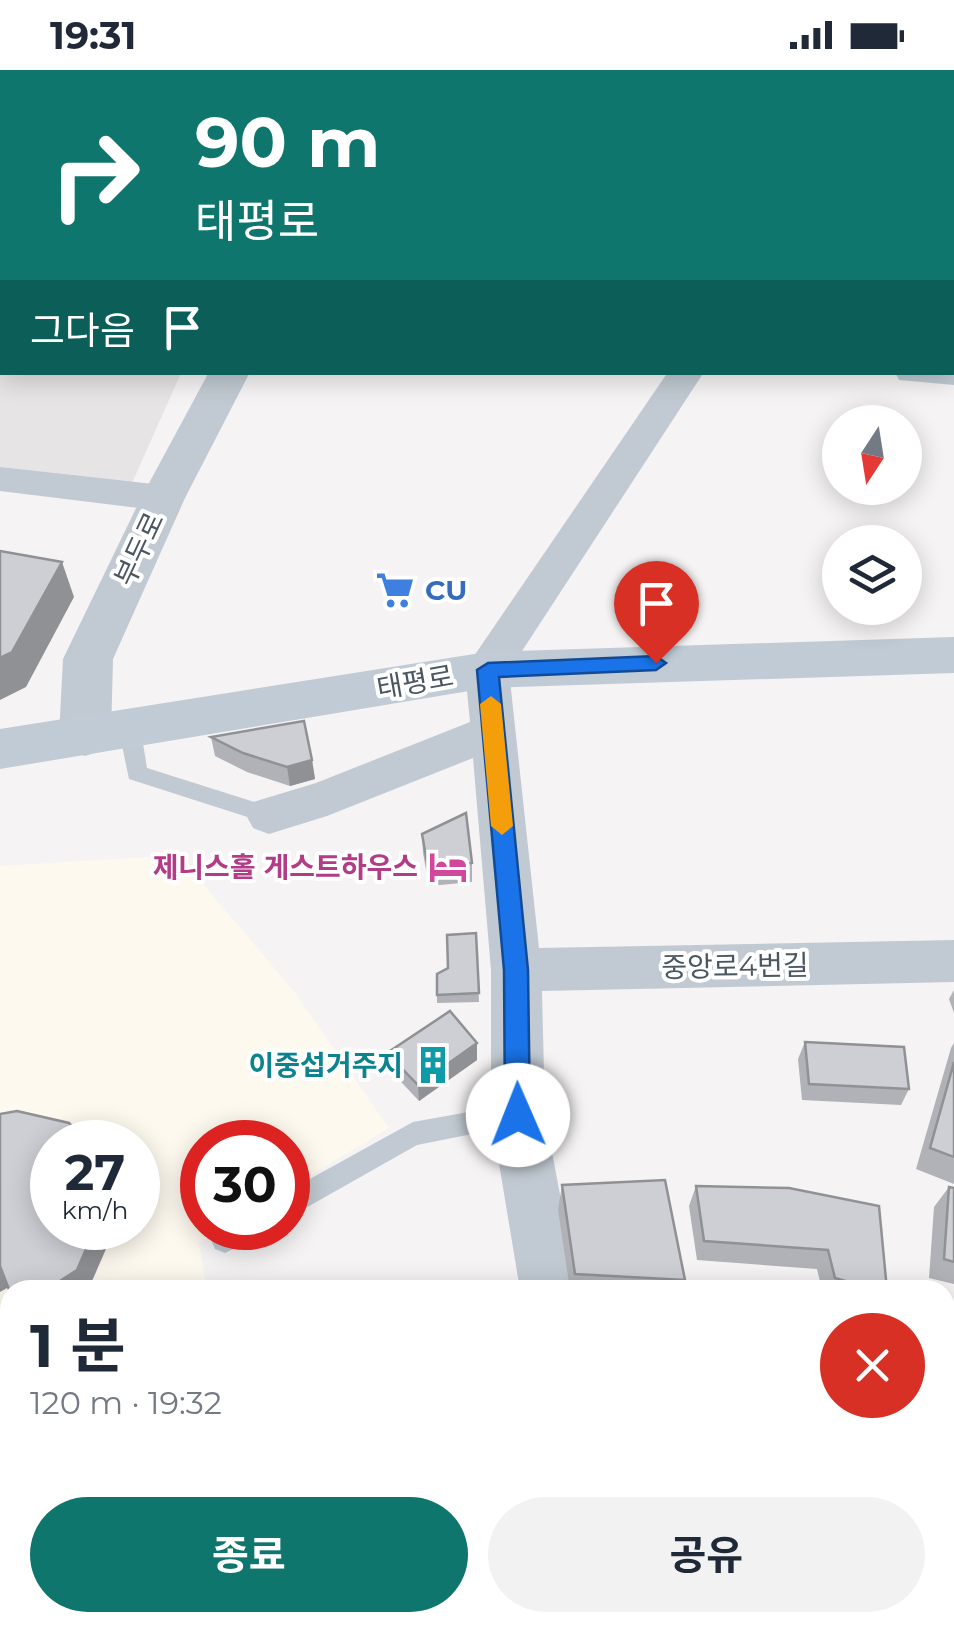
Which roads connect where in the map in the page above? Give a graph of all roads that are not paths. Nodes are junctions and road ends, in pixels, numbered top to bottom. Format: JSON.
{"nodes":[{"id":1,"x":228,"y":375,"type":"edge"},
{"id":2,"x":684,"y":375,"type":"edge"},
{"id":3,"x":0,"y":478,"type":"edge"},
{"id":4,"x":162,"y":498,"type":"junction"},
{"id":5,"x":954,"y":655,"type":"edge"},
{"id":6,"x":488,"y":670,"type":"junction"},
{"id":7,"x":493,"y":730,"type":"junction"},
{"id":8,"x":107,"y":734,"type":"junction"},
{"id":9,"x":0,"y":749,"type":"edge"},
{"id":10,"x":270,"y":815,"type":"joint"},
{"id":11,"x":954,"y":961,"type":"edge"},
{"id":12,"x":516,"y":970,"type":"junction"},
{"id":13,"x":518,"y":1115,"type":"junction"},
{"id":14,"x":310,"y":1193,"type":"edge"},
{"id":15,"x":548,"y":1280,"type":"edge"}],
"edges":[{"from":1,"to":4,"type":"street","name":"부두로"},
{"from":2,"to":6,"type":"street"},
{"from":3,"to":4,"type":"street"},
{"from":4,"to":8,"type":"street","name":"부두로"},
{"from":5,"to":6,"type":"main road","name":"태평로"},
{"from":6,"to":7,"type":"street"},
{"from":6,"to":8,"type":"main road","name":"태평로"},
{"from":7,"to":10,"type":"street"},
{"from":7,"to":12,"type":"street"},
{"from":8,"to":9,"type":"main road","name":"태평로"},
{"from":8,"to":10,"type":"lane"},
{"from":11,"to":12,"type":"street","name":"중앙로4번길"},
{"from":12,"to":13,"type":"street"},
{"from":13,"to":14,"type":"lane"},
{"from":13,"to":15,"type":"street"}]}
